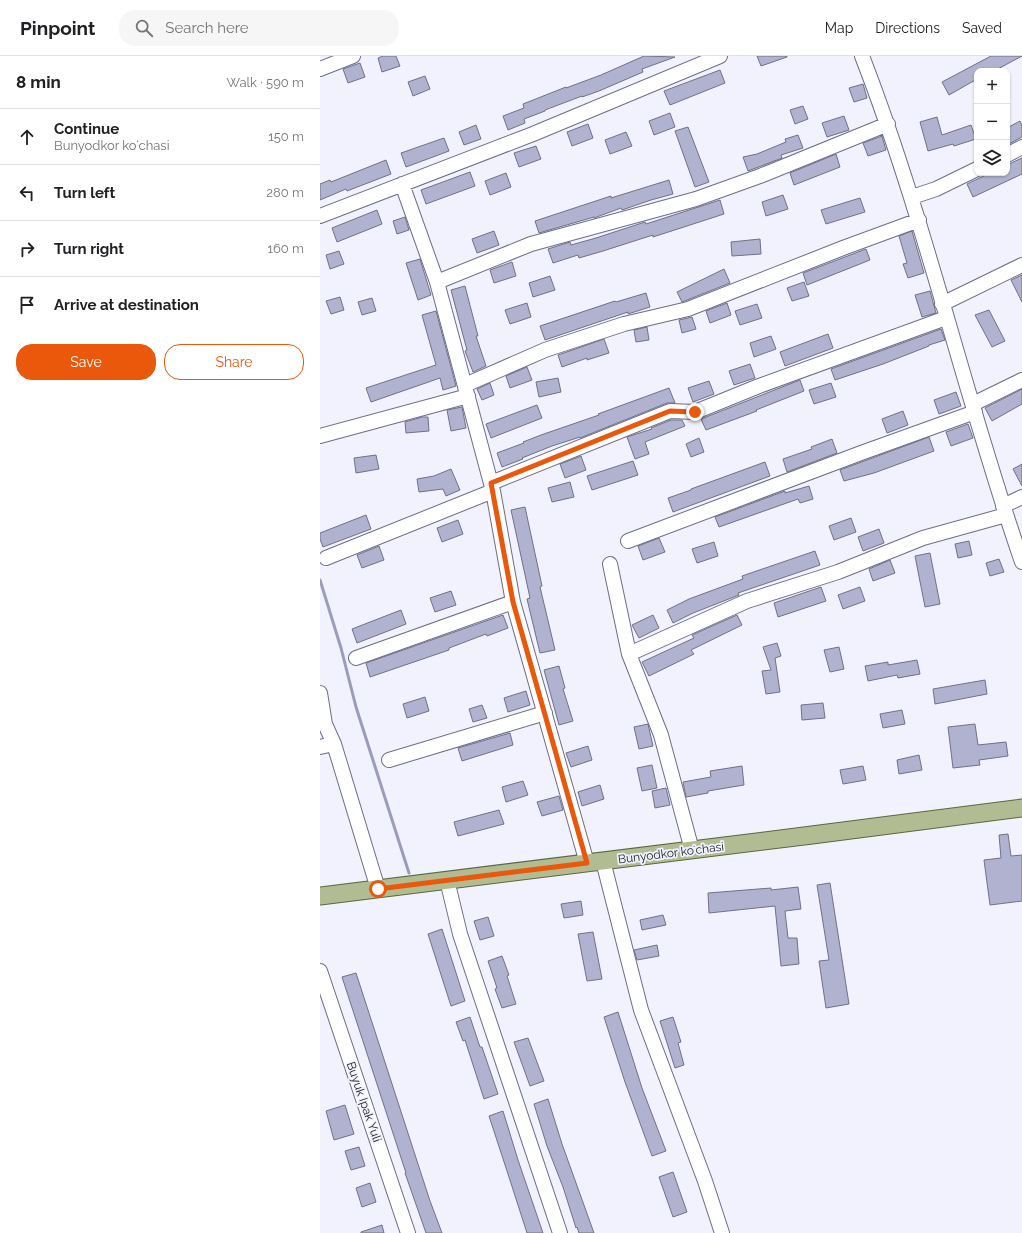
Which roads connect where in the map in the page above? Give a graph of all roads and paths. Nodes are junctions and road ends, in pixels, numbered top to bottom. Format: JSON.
{"nodes":[{"id":1,"x":353,"y":56,"type":"edge"},
{"id":2,"x":720,"y":56,"type":"edge"},
{"id":3,"x":862,"y":56,"type":"edge"},
{"id":4,"x":320,"y":68,"type":"edge"},
{"id":5,"x":888,"y":124,"type":"junction"},
{"id":6,"x":1022,"y":147,"type":"edge"},
{"id":7,"x":1010,"y":153,"type":"edge"},
{"id":8,"x":974,"y":170,"type":"edge"},
{"id":9,"x":402,"y":184,"type":"junction"},
{"id":10,"x":912,"y":197,"type":"junction"},
{"id":11,"x":320,"y":216,"type":"edge"},
{"id":12,"x":919,"y":220,"type":"junction"},
{"id":13,"x":1022,"y":265,"type":"edge"},
{"id":14,"x":437,"y":282,"type":"junction"},
{"id":15,"x":942,"y":304,"type":"junction"},
{"id":16,"x":946,"y":318,"type":"junction"},
{"id":17,"x":1022,"y":380,"type":"edge"},
{"id":18,"x":466,"y":391,"type":"junction"},
{"id":19,"x":974,"y":408,"type":"junction"},
{"id":20,"x":320,"y":436,"type":"edge"},
{"id":21,"x":492,"y":487,"type":"junction"},
{"id":22,"x":1022,"y":497,"type":"edge"},
{"id":23,"x":1004,"y":510,"type":"junction"},
{"id":24,"x":628,"y":541,"type":"dead end"},
{"id":25,"x":326,"y":558,"type":"dead end"},
{"id":26,"x":1022,"y":562,"type":"edge"},
{"id":27,"x":610,"y":564,"type":"dead end"},
{"id":28,"x":513,"y":602,"type":"junction"},
{"id":29,"x":629,"y":654,"type":"junction"},
{"id":30,"x":356,"y":658,"type":"dead end"},
{"id":31,"x":320,"y":693,"type":"edge"},
{"id":32,"x":545,"y":713,"type":"junction"},
{"id":33,"x":334,"y":744,"type":"junction"},
{"id":34,"x":320,"y":747,"type":"edge"},
{"id":35,"x":389,"y":760,"type":"dead end"},
{"id":36,"x":1022,"y":808,"type":"edge"},
{"id":37,"x":692,"y":850,"type":"junction"},
{"id":38,"x":595,"y":862,"type":"junction"},
{"id":39,"x":447,"y":880,"type":"junction"},
{"id":40,"x":378,"y":889,"type":"junction"},
{"id":41,"x":320,"y":896,"type":"edge"},
{"id":42,"x":320,"y":971,"type":"edge"},
{"id":43,"x":408,"y":1233,"type":"edge"},
{"id":44,"x":560,"y":1233,"type":"edge"},
{"id":45,"x":722,"y":1233,"type":"edge"}],
"edges":[{"from":1,"to":4,"type":"street"},
{"from":2,"to":9,"type":"street"},
{"from":3,"to":5,"type":"street"},
{"from":5,"to":10,"type":"street"},
{"from":5,"to":14,"type":"street"},
{"from":6,"to":7,"type":"street"},
{"from":8,"to":10,"type":"street"},
{"from":9,"to":11,"type":"street"},
{"from":9,"to":14,"type":"street"},
{"from":10,"to":12,"type":"street"},
{"from":12,"to":15,"type":"street"},
{"from":12,"to":18,"type":"street"},
{"from":13,"to":15,"type":"street"},
{"from":14,"to":18,"type":"street"},
{"from":15,"to":16,"type":"street"},
{"from":16,"to":19,"type":"street"},
{"from":16,"to":21,"type":"street"},
{"from":17,"to":19,"type":"street"},
{"from":18,"to":20,"type":"street"},
{"from":18,"to":21,"type":"street"},
{"from":19,"to":23,"type":"street"},
{"from":19,"to":24,"type":"street"},
{"from":21,"to":25,"type":"street"},
{"from":21,"to":28,"type":"street"},
{"from":22,"to":23,"type":"street"},
{"from":23,"to":26,"type":"street"},
{"from":23,"to":29,"type":"street"},
{"from":27,"to":29,"type":"street"},
{"from":28,"to":30,"type":"street"},
{"from":28,"to":32,"type":"street"},
{"from":29,"to":37,"type":"street"},
{"from":31,"to":33,"type":"street"},
{"from":32,"to":35,"type":"street"},
{"from":32,"to":38,"type":"street"},
{"from":33,"to":34,"type":"street"},
{"from":33,"to":40,"type":"street"},
{"from":36,"to":37,"type":"main road","name":"Bunyodkor koʻchasi"},
{"from":37,"to":38,"type":"main road","name":"Bunyodkor koʻchasi"},
{"from":38,"to":39,"type":"main road","name":"Bunyodkor koʻchasi"},
{"from":38,"to":45,"type":"street"},
{"from":39,"to":40,"type":"main road","name":"Bunyodkor koʻchasi"},
{"from":39,"to":44,"type":"street"},
{"from":40,"to":41,"type":"main road","name":"Bunyodkor koʻchasi"},
{"from":42,"to":43,"type":"street","name":"Buyuk Ipak Yuli"}]}
